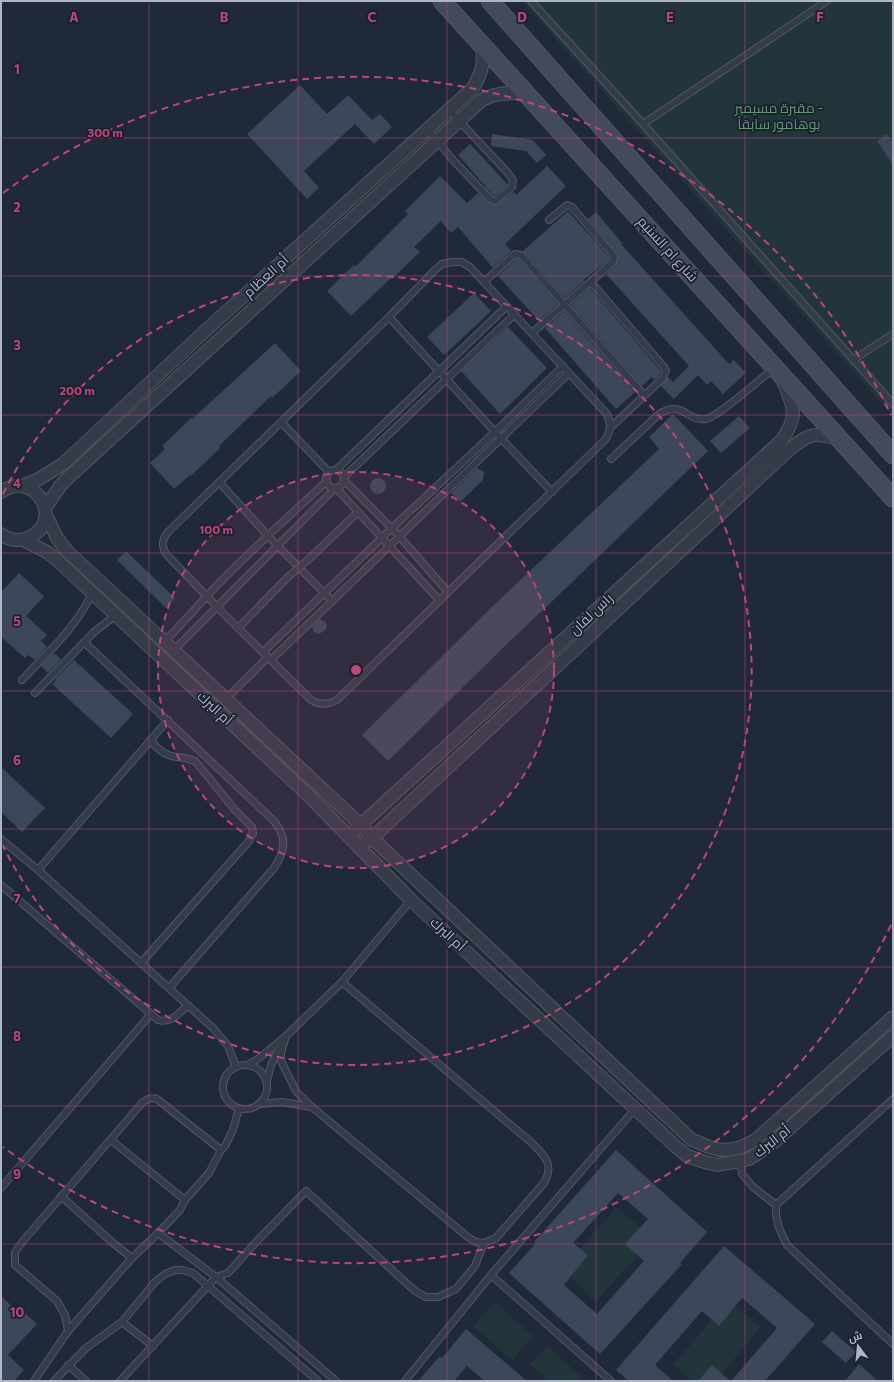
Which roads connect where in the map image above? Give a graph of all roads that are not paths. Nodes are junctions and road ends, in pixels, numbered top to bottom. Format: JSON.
{"nodes":[{"id":1,"x":442,"y":1,"type":"edge"},
{"id":2,"x":490,"y":1,"type":"edge"},
{"id":3,"x":531,"y":1,"type":"edge"},
{"id":4,"x":827,"y":1,"type":"edge"},
{"id":5,"x":483,"y":46,"type":"junction"},
{"id":6,"x":526,"y":94,"type":"junction"},
{"id":7,"x":449,"y":110,"type":"junction"},
{"id":8,"x":459,"y":121,"type":"junction"},
{"id":9,"x":643,"y":124,"type":"junction"},
{"id":10,"x":427,"y":129,"type":"junction"},
{"id":11,"x":437,"y":141,"type":"junction"},
{"id":12,"x":549,"y":220,"type":"dead end"},
{"id":13,"x":484,"y":282,"type":"junction"},
{"id":14,"x":591,"y":282,"type":"junction"},
{"id":15,"x":564,"y":305,"type":"junction"},
{"id":16,"x":507,"y":306,"type":"junction"},
{"id":17,"x":514,"y":314,"type":"junction"},
{"id":18,"x":389,"y":317,"type":"junction"},
{"id":19,"x":204,"y":332,"type":"junction"},
{"id":20,"x":532,"y":333,"type":"junction"},
{"id":21,"x":893,"y":334,"type":"edge"},
{"id":22,"x":216,"y":344,"type":"junction"},
{"id":23,"x":854,"y":360,"type":"junction"},
{"id":24,"x":563,"y":366,"type":"junction"},
{"id":25,"x":439,"y":371,"type":"junction"},
{"id":26,"x":778,"y":371,"type":"junction"},
{"id":27,"x":569,"y":373,"type":"junction"},
{"id":28,"x":446,"y":378,"type":"junction"},
{"id":29,"x":644,"y":395,"type":"junction"},
{"id":30,"x":893,"y":404,"type":"edge"},
{"id":31,"x":281,"y":422,"type":"junction"},
{"id":32,"x":611,"y":427,"type":"junction"},
{"id":33,"x":495,"y":432,"type":"junction"},
{"id":34,"x":502,"y":439,"type":"junction"},
{"id":35,"x":841,"y":439,"type":"junction"},
{"id":36,"x":893,"y":455,"type":"edge"},
{"id":37,"x":611,"y":459,"type":"dead end"},
{"id":38,"x":336,"y":470,"type":"junction"},
{"id":39,"x":329,"y":472,"type":"junction"},
{"id":40,"x":344,"y":479,"type":"junction"},
{"id":41,"x":327,"y":481,"type":"junction"},
{"id":42,"x":220,"y":483,"type":"junction"},
{"id":43,"x":22,"y":486,"type":"junction"},
{"id":44,"x":4,"y":488,"type":"edge"},
{"id":45,"x":336,"y":488,"type":"junction"},
{"id":46,"x":552,"y":492,"type":"junction"},
{"id":47,"x":893,"y":498,"type":"edge"},
{"id":48,"x":45,"y":511,"type":"junction"},
{"id":49,"x":358,"y":512,"type":"junction"},
{"id":50,"x":392,"y":528,"type":"junction"},
{"id":51,"x":268,"y":536,"type":"junction"},
{"id":52,"x":400,"y":536,"type":"junction"},
{"id":53,"x":382,"y":537,"type":"junction"},
{"id":54,"x":9,"y":540,"type":"edge"},
{"id":55,"x":278,"y":545,"type":"junction"},
{"id":56,"x":390,"y":545,"type":"junction"},
{"id":57,"x":448,"y":592,"type":"junction"},
{"id":58,"x":92,"y":593,"type":"junction"},
{"id":59,"x":324,"y":593,"type":"junction"},
{"id":60,"x":207,"y":596,"type":"junction"},
{"id":61,"x":332,"y":601,"type":"junction"},
{"id":62,"x":440,"y":601,"type":"junction"},
{"id":63,"x":217,"y":607,"type":"junction"},
{"id":64,"x":116,"y":616,"type":"junction"},
{"id":65,"x":238,"y":628,"type":"junction"},
{"id":66,"x":165,"y":641,"type":"junction"},
{"id":67,"x":84,"y":642,"type":"junction"},
{"id":68,"x":174,"y":650,"type":"junction"},
{"id":69,"x":267,"y":657,"type":"junction"},
{"id":70,"x":22,"y":680,"type":"dead end"},
{"id":71,"x":35,"y":693,"type":"dead end"},
{"id":72,"x":226,"y":699,"type":"junction"},
{"id":73,"x":168,"y":720,"type":"junction"},
{"id":74,"x":150,"y":740,"type":"junction"},
{"id":75,"x":319,"y":785,"type":"junction"},
{"id":76,"x":309,"y":796,"type":"junction"},
{"id":77,"x":361,"y":825,"type":"junction"},
{"id":78,"x":347,"y":836,"type":"junction"},
{"id":79,"x":372,"y":838,"type":"junction"},
{"id":80,"x":1,"y":839,"type":"edge"},
{"id":81,"x":358,"y":847,"type":"junction"},
{"id":82,"x":38,"y":870,"type":"junction"},
{"id":83,"x":1,"y":885,"type":"edge"},
{"id":84,"x":411,"y":900,"type":"junction"},
{"id":85,"x":141,"y":963,"type":"junction"},
{"id":86,"x":342,"y":982,"type":"junction"},
{"id":87,"x":169,"y":988,"type":"junction"},
{"id":88,"x":188,"y":1005,"type":"junction"},
{"id":89,"x":151,"y":1014,"type":"junction"},
{"id":90,"x":893,"y":1017,"type":"edge"},
{"id":91,"x":286,"y":1036,"type":"junction"},
{"id":92,"x":893,"y":1036,"type":"edge"},
{"id":93,"x":247,"y":1065,"type":"junction"},
{"id":94,"x":236,"y":1067,"type":"junction"},
{"id":95,"x":266,"y":1081,"type":"junction"},
{"id":96,"x":893,"y":1099,"type":"edge"},
{"id":97,"x":259,"y":1104,"type":"junction"},
{"id":98,"x":312,"y":1106,"type":"junction"},
{"id":99,"x":239,"y":1108,"type":"junction"},
{"id":100,"x":635,"y":1109,"type":"junction"},
{"id":101,"x":111,"y":1140,"type":"junction"},
{"id":102,"x":221,"y":1150,"type":"junction"},
{"id":103,"x":740,"y":1162,"type":"junction"},
{"id":104,"x":1,"y":1188,"type":"edge"},
{"id":105,"x":61,"y":1196,"type":"junction"},
{"id":106,"x":185,"y":1200,"type":"junction"},
{"id":107,"x":776,"y":1205,"type":"junction"},
{"id":108,"x":158,"y":1233,"type":"junction"},
{"id":109,"x":484,"y":1243,"type":"junction"},
{"id":110,"x":132,"y":1258,"type":"junction"},
{"id":111,"x":491,"y":1276,"type":"junction"},
{"id":112,"x":216,"y":1277,"type":"junction"},
{"id":113,"x":208,"y":1286,"type":"junction"},
{"id":114,"x":122,"y":1322,"type":"junction"},
{"id":115,"x":68,"y":1331,"type":"junction"},
{"id":116,"x":893,"y":1344,"type":"edge"},
{"id":117,"x":153,"y":1346,"type":"junction"},
{"id":118,"x":68,"y":1365,"type":"junction"},
{"id":119,"x":608,"y":1380,"type":"edge"},
{"id":120,"x":34,"y":1381,"type":"edge"},
{"id":121,"x":54,"y":1381,"type":"edge"},
{"id":122,"x":86,"y":1381,"type":"edge"},
{"id":123,"x":120,"y":1381,"type":"edge"},
{"id":124,"x":318,"y":1381,"type":"edge"},
{"id":125,"x":336,"y":1381,"type":"edge"},
{"id":126,"x":404,"y":1381,"type":"edge"}],
"edges":[{"from":1,"to":5,"type":"main road","name":"شارع ام السنيم"},
{"from":2,"to":36,"type":"main road"},
{"from":3,"to":9,"type":"lane"},
{"from":4,"to":9,"type":"lane"},
{"from":5,"to":6,"type":"main road","name":"شارع ام السنيم"},
{"from":5,"to":7,"type":"street","name":"أم العظام"},
{"from":6,"to":8,"type":"street","name":"أم العظام"},
{"from":6,"to":26,"type":"main road","name":"شارع ام السنيم"},
{"from":7,"to":8,"type":"lane"},
{"from":7,"to":10,"type":"street","name":"أم العظام"},
{"from":8,"to":11,"type":"street","name":"أم العظام"},
{"from":8,"to":11,"type":"lane"},
{"from":9,"to":23,"type":"lane"},
{"from":10,"to":11,"type":"lane"},
{"from":10,"to":19,"type":"street","name":"أم العظام"},
{"from":11,"to":22,"type":"street","name":"أم العظام"},
{"from":12,"to":14,"type":"lane"},
{"from":13,"to":15,"type":"lane"},
{"from":13,"to":16,"type":"lane"},
{"from":13,"to":18,"type":"lane"},
{"from":14,"to":15,"type":"lane"},
{"from":14,"to":29,"type":"lane"},
{"from":15,"to":20,"type":"lane"},
{"from":15,"to":29,"type":"lane"},
{"from":16,"to":17,"type":"lane"},
{"from":16,"to":25,"type":"lane"},
{"from":17,"to":20,"type":"lane"},
{"from":17,"to":28,"type":"lane"},
{"from":18,"to":25,"type":"lane"},
{"from":18,"to":31,"type":"lane"},
{"from":19,"to":22,"type":"street"},
{"from":19,"to":43,"type":"street","name":"أم العظام"},
{"from":20,"to":24,"type":"lane"},
{"from":21,"to":23,"type":"lane"},
{"from":22,"to":48,"type":"street","name":"أم العظام"},
{"from":23,"to":30,"type":"lane"},
{"from":24,"to":27,"type":"lane"},
{"from":24,"to":33,"type":"lane"},
{"from":25,"to":28,"type":"lane"},
{"from":25,"to":38,"type":"lane"},
{"from":26,"to":35,"type":"main road","name":"شارع ام السنيم"},
{"from":26,"to":37,"type":"lane"},
{"from":26,"to":77,"type":"street","name":"راس لفان"},
{"from":27,"to":32,"type":"lane"},
{"from":27,"to":34,"type":"lane"},
{"from":28,"to":33,"type":"lane"},
{"from":28,"to":40,"type":"lane"},
{"from":29,"to":32,"type":"lane"},
{"from":31,"to":39,"type":"lane"},
{"from":31,"to":42,"type":"lane"},
{"from":32,"to":46,"type":"lane"},
{"from":33,"to":34,"type":"lane"},
{"from":33,"to":50,"type":"lane"},
{"from":34,"to":46,"type":"lane"},
{"from":34,"to":52,"type":"lane"},
{"from":35,"to":47,"type":"main road","name":"شارع ام السنيم"},
{"from":35,"to":79,"type":"street","name":"راس لفان"},
{"from":38,"to":39,"type":"lane"},
{"from":38,"to":40,"type":"lane"},
{"from":39,"to":41,"type":"lane"},
{"from":40,"to":45,"type":"lane"},
{"from":40,"to":50,"type":"lane"},
{"from":41,"to":45,"type":"lane"},
{"from":41,"to":51,"type":"lane"},
{"from":42,"to":51,"type":"lane"},
{"from":42,"to":60,"type":"lane"},
{"from":43,"to":44,"type":"street","name":"أم العظام"},
{"from":43,"to":48,"type":"street","name":"أم البرك"},
{"from":45,"to":49,"type":"lane"},
{"from":45,"to":55,"type":"lane"},
{"from":46,"to":57,"type":"lane"},
{"from":48,"to":54,"type":"street","name":"أم العظام"},
{"from":48,"to":66,"type":"street","name":"أم البرك"},
{"from":49,"to":53,"type":"lane"},
{"from":49,"to":65,"type":"lane","bridge":true},
{"from":50,"to":52,"type":"lane"},
{"from":50,"to":53,"type":"lane"},
{"from":51,"to":55,"type":"lane"},
{"from":51,"to":60,"type":"lane"},
{"from":52,"to":56,"type":"lane"},
{"from":52,"to":57,"type":"lane"},
{"from":53,"to":56,"type":"lane"},
{"from":53,"to":59,"type":"lane"},
{"from":54,"to":58,"type":"street","name":"أم البرك"},
{"from":55,"to":59,"type":"lane"},
{"from":55,"to":63,"type":"lane"},
{"from":56,"to":61,"type":"lane"},
{"from":56,"to":62,"type":"lane"},
{"from":57,"to":62,"type":"lane"},
{"from":58,"to":64,"type":"street","name":"أم البرك"},
{"from":58,"to":70,"type":"lane"},
{"from":59,"to":61,"type":"lane"},
{"from":59,"to":69,"type":"lane"},
{"from":60,"to":63,"type":"lane"},
{"from":60,"to":66,"type":"lane"},
{"from":61,"to":69,"type":"lane"},
{"from":62,"to":69,"type":"lane"},
{"from":63,"to":65,"type":"lane"},
{"from":63,"to":68,"type":"lane"},
{"from":64,"to":67,"type":"lane"},
{"from":64,"to":76,"type":"street","name":"أم البرك"},
{"from":65,"to":69,"type":"lane"},
{"from":66,"to":68,"type":"street","name":"أم البرك"},
{"from":67,"to":71,"type":"lane"},
{"from":67,"to":73,"type":"lane"},
{"from":68,"to":72,"type":"street","name":"أم البرك"},
{"from":69,"to":72,"type":"lane"},
{"from":72,"to":75,"type":"street","name":"أم البرك"},
{"from":73,"to":74,"type":"lane"},
{"from":73,"to":87,"type":"lane"},
{"from":74,"to":82,"type":"lane"},
{"from":74,"to":85,"type":"lane"},
{"from":75,"to":76,"type":"street"},
{"from":75,"to":77,"type":"street","name":"أم البرك"},
{"from":76,"to":78,"type":"street","name":"أم البرك"},
{"from":77,"to":78,"type":"street","name":"راس لفان"},
{"from":77,"to":79,"type":"street","name":"أم البرك"},
{"from":78,"to":81,"type":"street","name":"أم البرك"},
{"from":79,"to":81,"type":"street","name":"راس لفان"},
{"from":79,"to":90,"type":"street","name":"أم البرك"},
{"from":80,"to":82,"type":"lane"},
{"from":81,"to":84,"type":"street","name":"أم البرك"},
{"from":82,"to":85,"type":"lane"},
{"from":83,"to":89,"type":"lane"},
{"from":84,"to":86,"type":"lane"},
{"from":84,"to":100,"type":"street","name":"أم البرك"},
{"from":85,"to":87,"type":"lane"},
{"from":86,"to":91,"type":"lane"},
{"from":86,"to":109,"type":"lane"},
{"from":87,"to":88,"type":"lane"},
{"from":88,"to":89,"type":"lane"},
{"from":88,"to":94,"type":"lane"},
{"from":89,"to":104,"type":"lane"},
{"from":91,"to":93,"type":"lane"},
{"from":91,"to":95,"type":"lane"},
{"from":91,"to":98,"type":"lane"},
{"from":92,"to":103,"type":"street","name":"أم البرك"},
{"from":93,"to":94,"type":"lane"},
{"from":93,"to":95,"type":"lane"},
{"from":94,"to":99,"type":"lane"},
{"from":95,"to":97,"type":"lane"},
{"from":96,"to":107,"type":"lane"},
{"from":97,"to":98,"type":"lane"},
{"from":97,"to":99,"type":"lane"},
{"from":98,"to":109,"type":"lane"},
{"from":99,"to":102,"type":"lane"},
{"from":100,"to":103,"type":"street","name":"أم البرك"},
{"from":100,"to":111,"type":"lane"},
{"from":101,"to":102,"type":"lane"},
{"from":101,"to":105,"type":"lane"},
{"from":101,"to":106,"type":"lane"},
{"from":102,"to":106,"type":"lane"},
{"from":103,"to":107,"type":"lane"},
{"from":105,"to":110,"type":"lane"},
{"from":105,"to":115,"type":"lane"},
{"from":106,"to":108,"type":"lane"},
{"from":107,"to":116,"type":"lane"},
{"from":108,"to":110,"type":"lane"},
{"from":108,"to":112,"type":"lane"},
{"from":109,"to":112,"type":"lane"},
{"from":110,"to":115,"type":"lane"},
{"from":111,"to":119,"type":"lane"},
{"from":111,"to":126,"type":"lane"},
{"from":112,"to":113,"type":"lane"},
{"from":112,"to":125,"type":"lane"},
{"from":113,"to":114,"type":"lane"},
{"from":113,"to":117,"type":"lane"},
{"from":113,"to":124,"type":"lane"},
{"from":114,"to":117,"type":"lane"},
{"from":114,"to":118,"type":"lane"},
{"from":115,"to":120,"type":"lane"},
{"from":117,"to":123,"type":"lane"},
{"from":118,"to":121,"type":"lane"},
{"from":118,"to":122,"type":"lane"}]}
